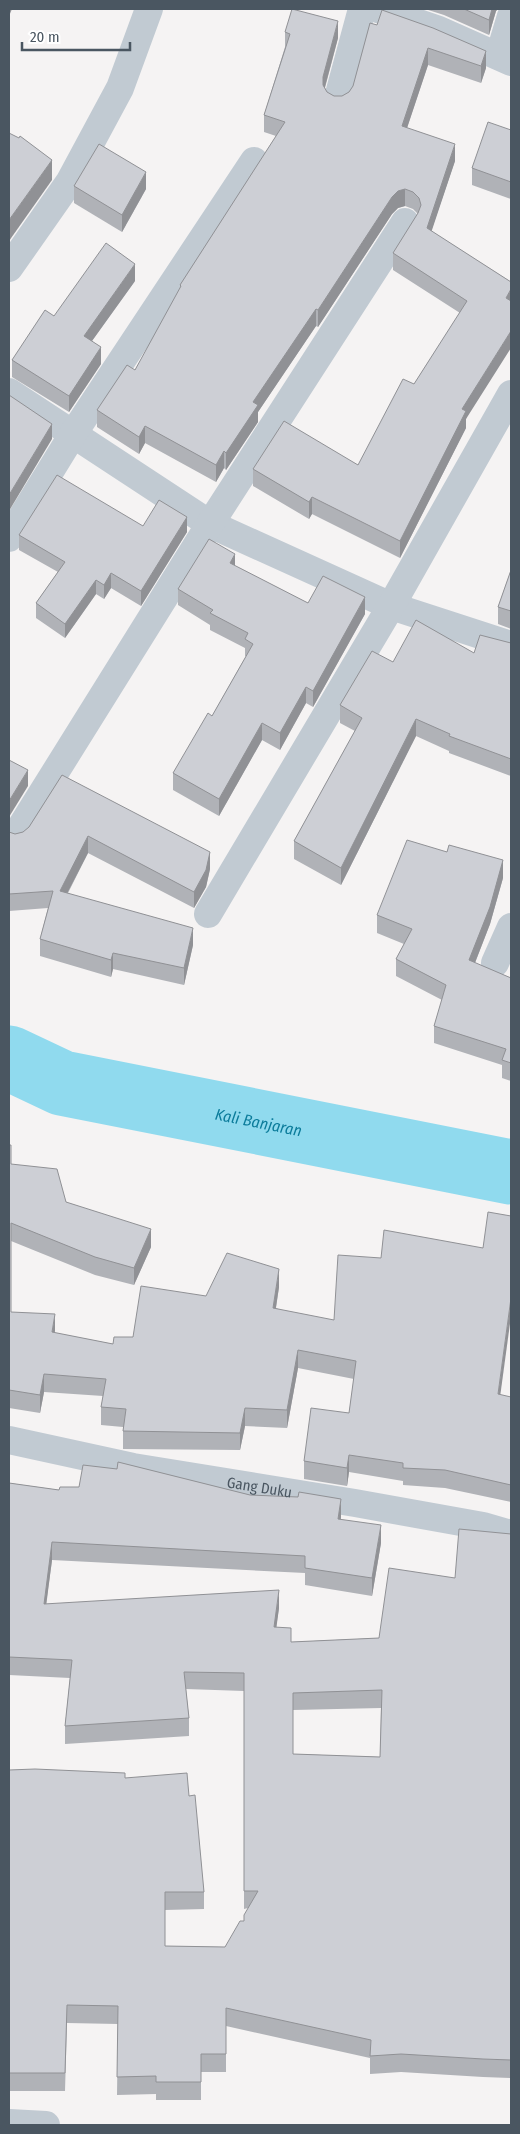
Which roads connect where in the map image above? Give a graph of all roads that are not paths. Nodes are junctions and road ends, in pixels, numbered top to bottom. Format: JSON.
{"nodes":[{"id":1,"x":149,"y":9,"type":"edge"},
{"id":2,"x":378,"y":9,"type":"edge"},
{"id":3,"x":511,"y":16,"type":"edge"},
{"id":4,"x":359,"y":18,"type":"edge"},
{"id":5,"x":329,"y":19,"type":"edge"},
{"id":6,"x":505,"y":59,"type":"edge"},
{"id":7,"x":338,"y":98,"type":"edge"},
{"id":8,"x":254,"y":161,"type":"dead end"},
{"id":9,"x":405,"y":222,"type":"dead end"},
{"id":10,"x":9,"y":268,"type":"edge"},
{"id":11,"x":9,"y":392,"type":"edge"},
{"id":12,"x":511,"y":394,"type":"edge"},
{"id":13,"x":73,"y":434,"type":"junction"},
{"id":14,"x":210,"y":524,"type":"junction"},
{"id":15,"x":9,"y":538,"type":"edge"},
{"id":16,"x":391,"y":606,"type":"junction"},
{"id":17,"x":511,"y":645,"type":"edge"},
{"id":18,"x":16,"y":835,"type":"edge"},
{"id":19,"x":208,"y":914,"type":"dead end"},
{"id":20,"x":511,"y":928,"type":"edge"},
{"id":21,"x":495,"y":963,"type":"dead end"},
{"id":22,"x":9,"y":1440,"type":"edge"},
{"id":23,"x":511,"y":1534,"type":"edge"},
{"id":24,"x":9,"y":2123,"type":"edge"},
{"id":25,"x":46,"y":2125,"type":"edge"}],
"edges":[{"from":1,"to":10,"type":"street"},
{"from":2,"to":6,"type":"street"},
{"from":3,"to":6,"type":"street"},
{"from":4,"to":5,"type":"street"},
{"from":4,"to":7,"type":"street"},
{"from":8,"to":13,"type":"street"},
{"from":9,"to":14,"type":"street"},
{"from":11,"to":13,"type":"street"},
{"from":12,"to":16,"type":"street"},
{"from":13,"to":14,"type":"street"},
{"from":13,"to":15,"type":"street"},
{"from":14,"to":16,"type":"street"},
{"from":14,"to":18,"type":"street"},
{"from":16,"to":17,"type":"street"},
{"from":16,"to":19,"type":"street"},
{"from":20,"to":21,"type":"street"},
{"from":22,"to":23,"type":"street","name":"Gang Duku"},
{"from":24,"to":25,"type":"street"}]}
